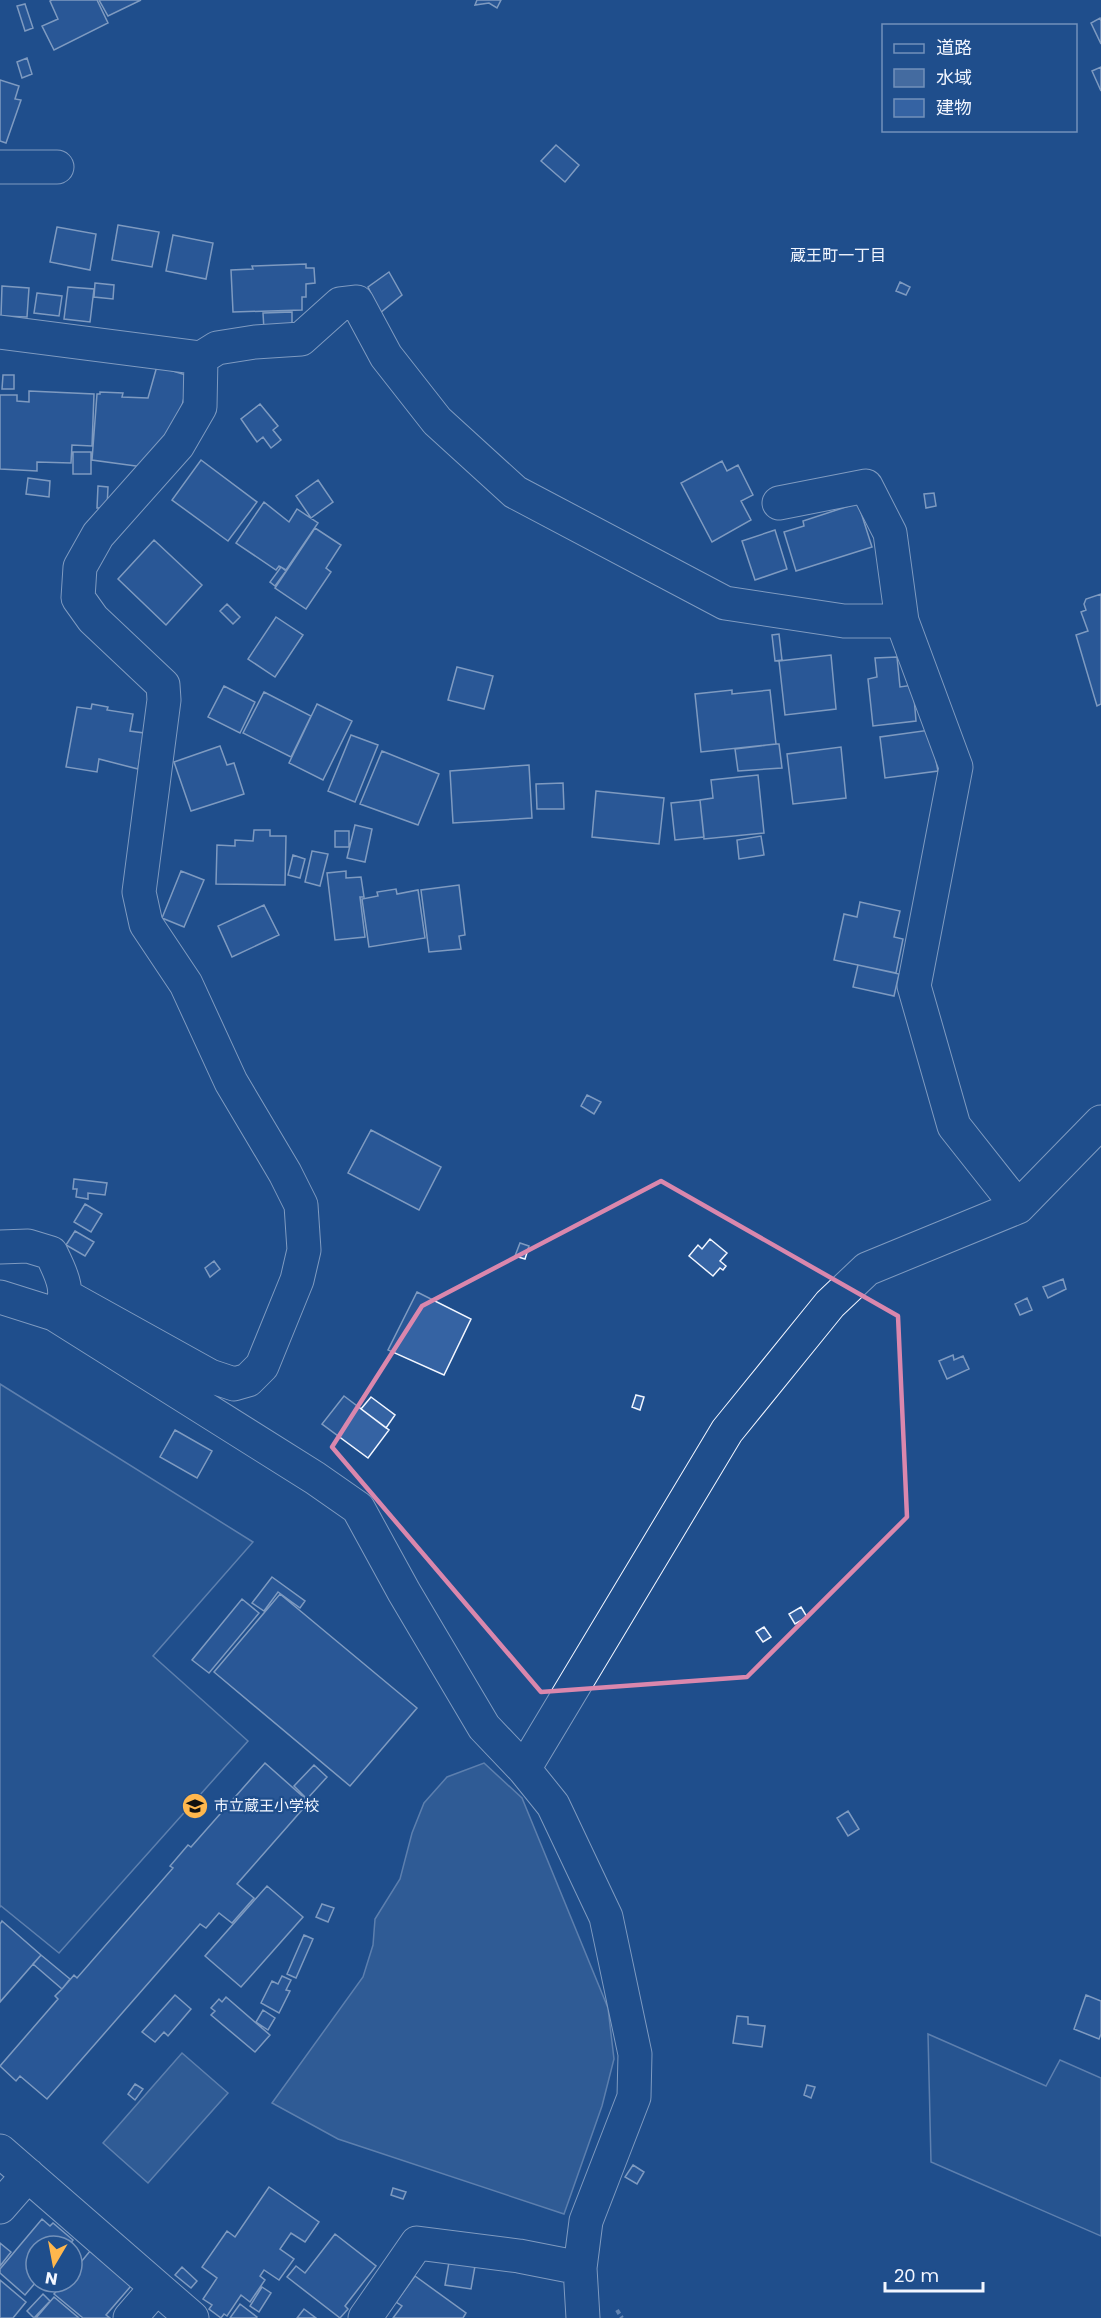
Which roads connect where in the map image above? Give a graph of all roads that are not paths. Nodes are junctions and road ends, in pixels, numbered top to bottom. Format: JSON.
{"nodes":[{"id":1,"x":0,"y":167,"type":"edge"},
{"id":2,"x":57,"y":167,"type":"dead end"},
{"id":3,"x":0,"y":332,"type":"edge"},
{"id":4,"x":201,"y":358,"type":"junction"},
{"id":5,"x":779,"y":502,"type":"dead end"},
{"id":6,"x":902,"y":621,"type":"junction"},
{"id":7,"x":1101,"y":1122,"type":"edge"},
{"id":8,"x":1018,"y":1207,"type":"junction"},
{"id":9,"x":0,"y":1247,"type":"edge"},
{"id":10,"x":0,"y":1297,"type":"edge"},
{"id":11,"x":60,"y":1305,"type":"junction"},
{"id":12,"x":524,"y":1769,"type":"junction"},
{"id":13,"x":0,"y":2151,"type":"edge"},
{"id":14,"x":28,"y":2175,"type":"junction"},
{"id":15,"x":0,"y":2207,"type":"edge"},
{"id":16,"x":580,"y":2268,"type":"junction"},
{"id":17,"x":156,"y":2288,"type":"junction"},
{"id":18,"x":130,"y":2318,"type":"edge"},
{"id":19,"x":192,"y":2318,"type":"edge"},
{"id":20,"x":365,"y":2318,"type":"edge"},
{"id":21,"x":583,"y":2318,"type":"edge"}],
"edges":[{"from":1,"to":2,"type":"street"},
{"from":3,"to":4,"type":"street"},
{"from":4,"to":6,"type":"street"},
{"from":4,"to":11,"type":"street"},
{"from":5,"to":6,"type":"street"},
{"from":6,"to":8,"type":"street"},
{"from":7,"to":8,"type":"street"},
{"from":8,"to":12,"type":"street"},
{"from":9,"to":11,"type":"street"},
{"from":10,"to":11,"type":"street"},
{"from":11,"to":12,"type":"street"},
{"from":12,"to":16,"type":"street"},
{"from":13,"to":14,"type":"street"},
{"from":14,"to":15,"type":"street"},
{"from":14,"to":17,"type":"street"},
{"from":16,"to":20,"type":"street"},
{"from":16,"to":21,"type":"street"},
{"from":17,"to":18,"type":"street"},
{"from":17,"to":19,"type":"street"}]}
